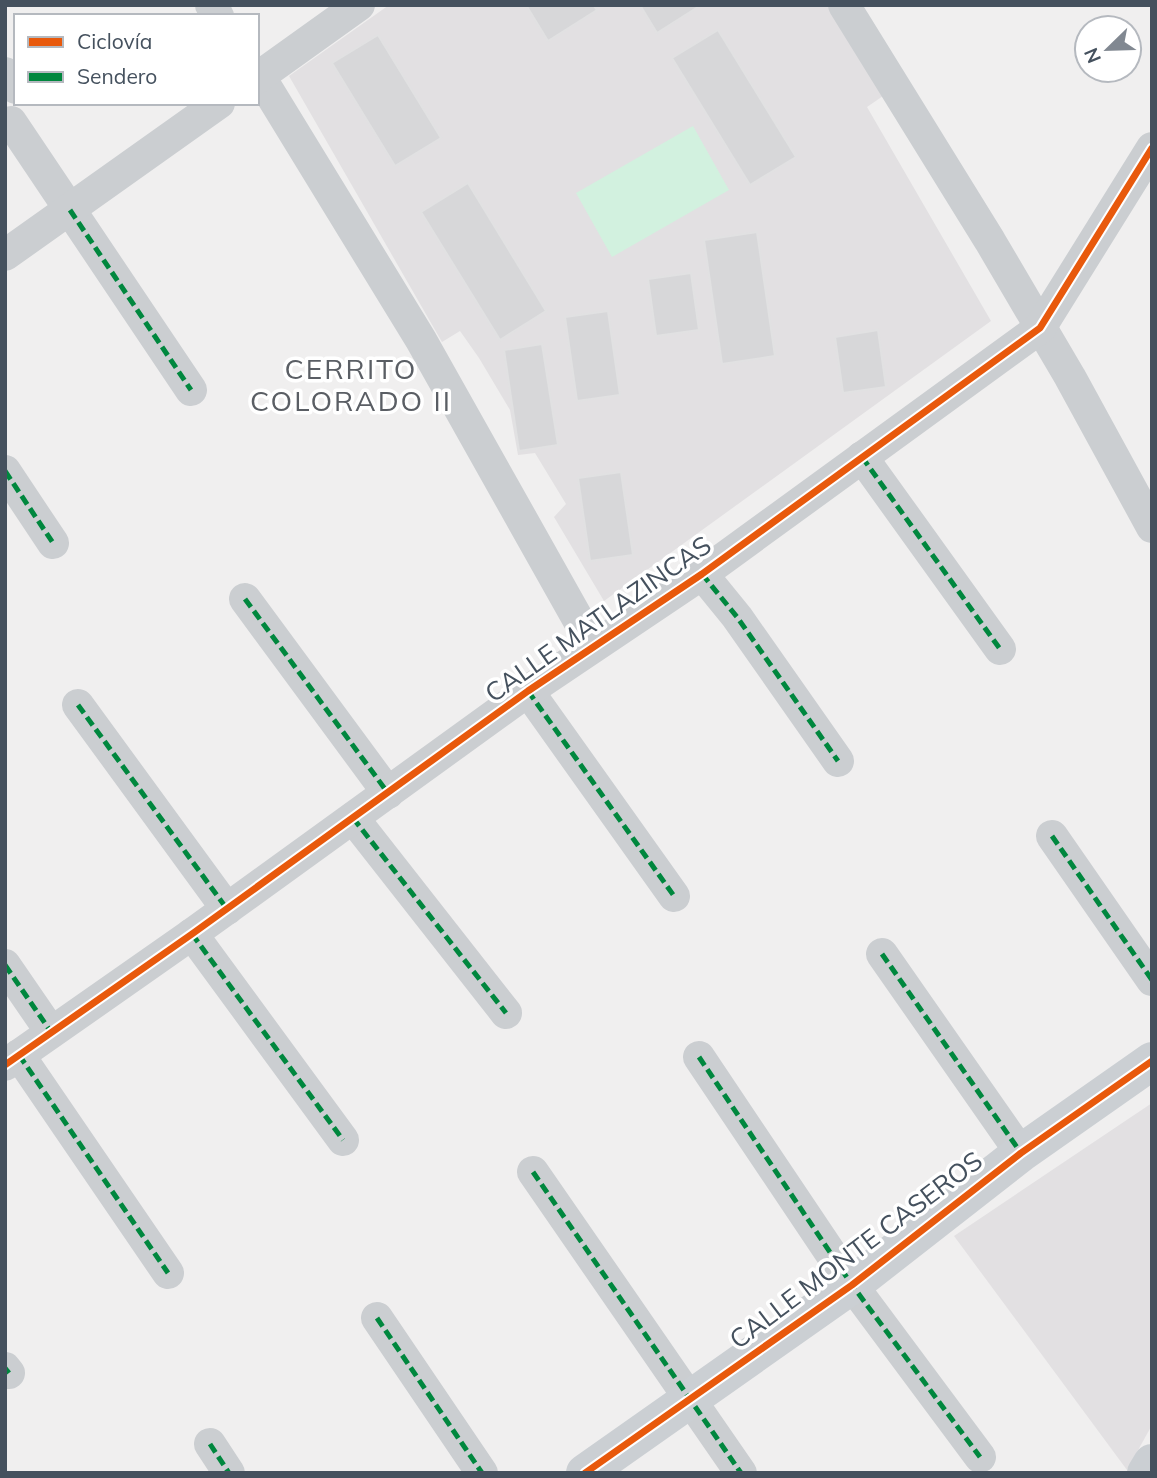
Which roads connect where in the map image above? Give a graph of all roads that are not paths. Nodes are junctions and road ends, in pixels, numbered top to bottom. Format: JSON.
{"nodes":[{"id":1,"x":359,"y":5,"type":"edge"},
{"id":2,"x":844,"y":5,"type":"edge"},
{"id":3,"x":259,"y":74,"type":"edge"},
{"id":4,"x":259,"y":77,"type":"edge"},
{"id":5,"x":216,"y":105,"type":"edge"},
{"id":6,"x":14,"y":117,"type":"edge"},
{"id":7,"x":1152,"y":148,"type":"edge"},
{"id":8,"x":1143,"y":181,"type":"edge"},
{"id":9,"x":71,"y":210,"type":"junction"},
{"id":10,"x":5,"y":255,"type":"edge"},
{"id":11,"x":1040,"y":328,"type":"junction"},
{"id":12,"x":191,"y":390,"type":"dead end"},
{"id":13,"x":862,"y":457,"type":"junction"},
{"id":14,"x":5,"y":471,"type":"edge"},
{"id":15,"x":1152,"y":527,"type":"edge"},
{"id":16,"x":53,"y":543,"type":"dead end"},
{"id":17,"x":702,"y":574,"type":"junction"},
{"id":18,"x":245,"y":599,"type":"dead end"},
{"id":19,"x":593,"y":646,"type":"junction"},
{"id":20,"x":1000,"y":649,"type":"dead end"},
{"id":21,"x":528,"y":691,"type":"junction"},
{"id":22,"x":78,"y":705,"type":"dead end"},
{"id":23,"x":838,"y":761,"type":"dead end"},
{"id":24,"x":387,"y":793,"type":"junction"},
{"id":25,"x":353,"y":818,"type":"junction"},
{"id":26,"x":1052,"y":836,"type":"dead end"},
{"id":27,"x":674,"y":896,"type":"dead end"},
{"id":28,"x":227,"y":909,"type":"junction"},
{"id":29,"x":192,"y":934,"type":"junction"},
{"id":30,"x":882,"y":954,"type":"dead end"},
{"id":31,"x":5,"y":965,"type":"edge"},
{"id":32,"x":1152,"y":980,"type":"edge"},
{"id":33,"x":506,"y":1013,"type":"dead end"},
{"id":34,"x":51,"y":1032,"type":"junction"},
{"id":35,"x":699,"y":1057,"type":"dead end"},
{"id":36,"x":12,"y":1060,"type":"edge"},
{"id":37,"x":1152,"y":1061,"type":"edge"},
{"id":38,"x":343,"y":1140,"type":"dead end"},
{"id":39,"x":1021,"y":1153,"type":"junction"},
{"id":40,"x":533,"y":1172,"type":"dead end"},
{"id":41,"x":168,"y":1273,"type":"dead end"},
{"id":42,"x":852,"y":1285,"type":"junction"},
{"id":43,"x":377,"y":1318,"type":"dead end"},
{"id":44,"x":689,"y":1399,"type":"junction"},
{"id":45,"x":210,"y":1444,"type":"dead end"},
{"id":46,"x":980,"y":1457,"type":"dead end"},
{"id":47,"x":1152,"y":1462,"type":"edge"},
{"id":48,"x":229,"y":1473,"type":"edge"},
{"id":49,"x":482,"y":1473,"type":"edge"},
{"id":50,"x":585,"y":1473,"type":"edge"},
{"id":51,"x":741,"y":1473,"type":"edge"},
{"id":52,"x":1146,"y":1473,"type":"edge"}],
"edges":[{"from":1,"to":3,"type":"street"},
{"from":2,"to":11,"type":"street"},
{"from":4,"to":19,"type":"street"},
{"from":5,"to":9,"type":"street"},
{"from":6,"to":9,"type":"street"},
{"from":7,"to":8,"type":"street","name":"CALLE MATLAZINCAS"},
{"from":8,"to":11,"type":"street","name":"CALLE MATLAZINCAS"},
{"from":9,"to":10,"type":"street"},
{"from":9,"to":12,"type":"street"},
{"from":11,"to":13,"type":"street","name":"CALLE MATLAZINCAS"},
{"from":11,"to":15,"type":"street"},
{"from":13,"to":17,"type":"street","name":"CALLE MATLAZINCAS"},
{"from":13,"to":20,"type":"street"},
{"from":14,"to":16,"type":"street"},
{"from":17,"to":19,"type":"street","name":"CALLE MATLAZINCAS"},
{"from":17,"to":23,"type":"street"},
{"from":18,"to":24,"type":"street"},
{"from":19,"to":21,"type":"street","name":"CALLE MATLAZINCAS"},
{"from":21,"to":24,"type":"street","name":"CALLE MATLAZINCAS"},
{"from":21,"to":27,"type":"street"},
{"from":22,"to":28,"type":"street"},
{"from":24,"to":25,"type":"street","name":"CALLE MATLAZINCAS"},
{"from":25,"to":28,"type":"street","name":"CALLE MATLAZINCAS"},
{"from":25,"to":33,"type":"street"},
{"from":26,"to":32,"type":"street"},
{"from":28,"to":29,"type":"street","name":"CALLE MATLAZINCAS"},
{"from":29,"to":34,"type":"street","name":"CALLE MATLAZINCAS"},
{"from":29,"to":38,"type":"street"},
{"from":30,"to":39,"type":"street"},
{"from":31,"to":34,"type":"street"},
{"from":34,"to":36,"type":"street","name":"CALLE MATLAZINCAS"},
{"from":35,"to":42,"type":"street"},
{"from":36,"to":41,"type":"street"},
{"from":37,"to":39,"type":"street","name":"CALLE MONTE CASEROS"},
{"from":39,"to":42,"type":"street","name":"CALLE MONTE CASEROS"},
{"from":40,"to":44,"type":"street"},
{"from":42,"to":44,"type":"street","name":"CALLE MONTE CASEROS"},
{"from":42,"to":46,"type":"street"},
{"from":43,"to":49,"type":"street"},
{"from":44,"to":50,"type":"street","name":"CALLE MONTE CASEROS"},
{"from":44,"to":51,"type":"street"},
{"from":45,"to":48,"type":"street"},
{"from":47,"to":52,"type":"street"}]}
